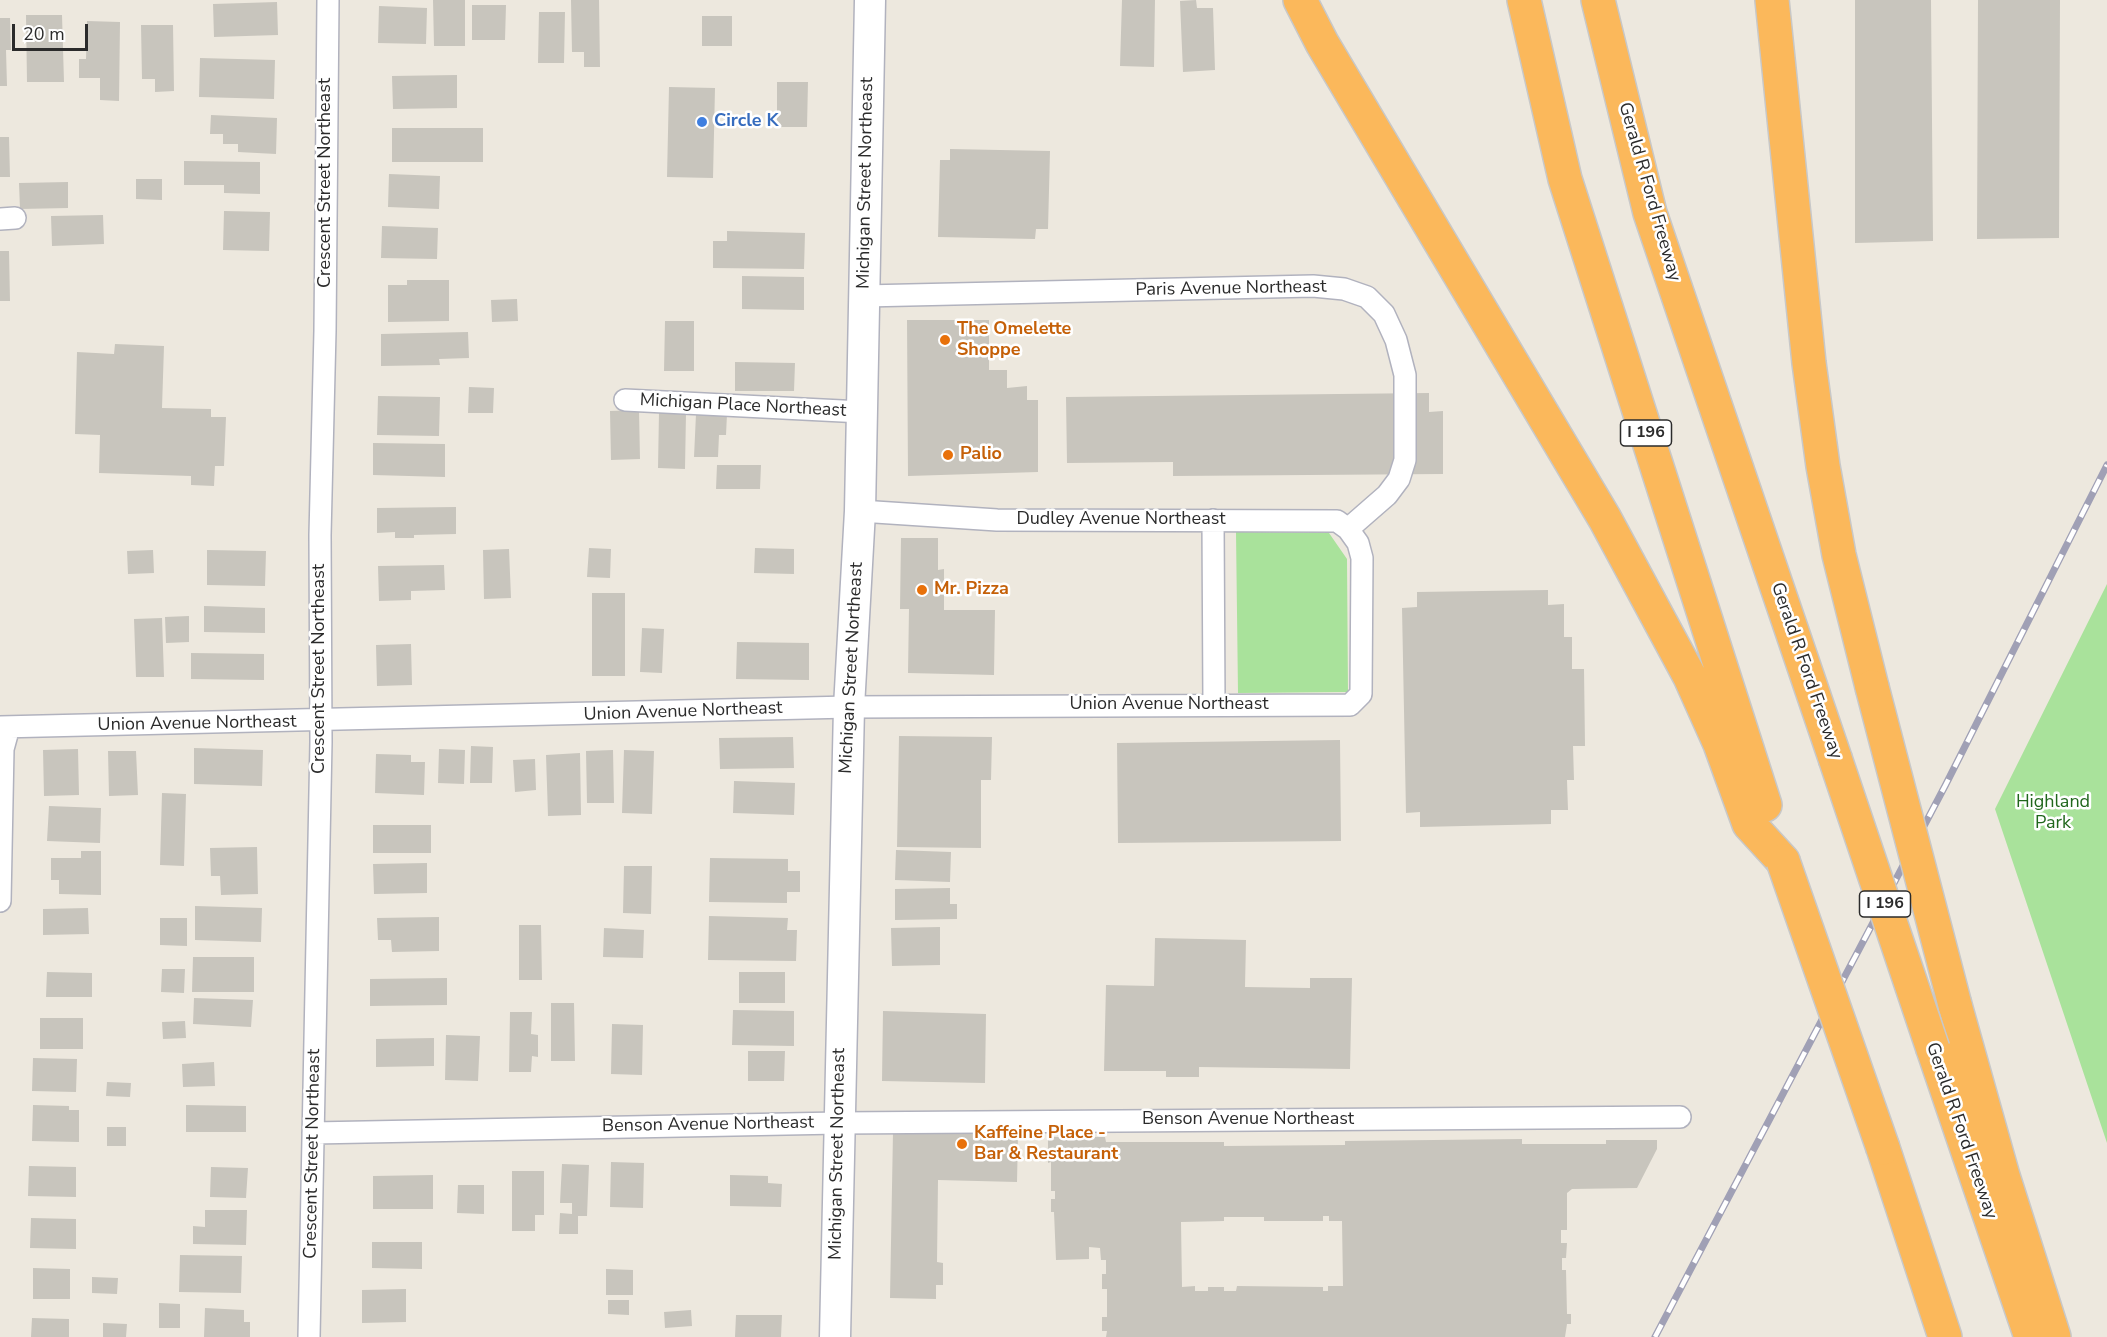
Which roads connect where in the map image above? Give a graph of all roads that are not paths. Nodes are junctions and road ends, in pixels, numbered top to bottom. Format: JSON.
{"nodes":[{"id":1,"x":328,"y":0,"type":"edge"},
{"id":2,"x":870,"y":0,"type":"edge"},
{"id":3,"x":1300,"y":0,"type":"edge"},
{"id":4,"x":1524,"y":0,"type":"edge"},
{"id":5,"x":1598,"y":0,"type":"edge"},
{"id":6,"x":1772,"y":0,"type":"edge"},
{"id":7,"x":864,"y":296,"type":"junction"},
{"id":8,"x":625,"y":399,"type":"dead end"},
{"id":9,"x":862,"y":412,"type":"junction"},
{"id":10,"x":860,"y":511,"type":"junction"},
{"id":11,"x":1213,"y":520,"type":"junction"},
{"id":12,"x":1348,"y":529,"type":"junction"},
{"id":13,"x":1214,"y":705,"type":"junction"},
{"id":14,"x":849,"y":707,"type":"junction"},
{"id":15,"x":321,"y":721,"type":"junction"},
{"id":16,"x":5,"y":727,"type":"edge"},
{"id":17,"x":1782,"y":861,"type":"junction"},
{"id":18,"x":0,"y":901,"type":"edge"},
{"id":19,"x":1680,"y":1117,"type":"dead end"},
{"id":20,"x":839,"y":1123,"type":"junction"},
{"id":21,"x":313,"y":1132,"type":"junction"},
{"id":22,"x":309,"y":1337,"type":"edge"},
{"id":23,"x":835,"y":1337,"type":"edge"},
{"id":24,"x":1945,"y":1337,"type":"edge"},
{"id":25,"x":2031,"y":1337,"type":"edge"},
{"id":26,"x":2054,"y":1337,"type":"edge"}],
"edges":[{"from":1,"to":15,"type":"street","name":"Crescent Street Northeast"},
{"from":2,"to":7,"type":"main road","name":"Michigan Street Northeast"},
{"from":3,"to":17,"type":"highway"},
{"from":4,"to":17,"type":"highway","number":"I 196"},
{"from":5,"to":25,"type":"highway","name":"Gerald R Ford Freeway","number":"I 196","bridge":true},
{"from":6,"to":26,"type":"highway","bridge":true},
{"from":7,"to":9,"type":"main road","name":"Michigan Street Northeast"},
{"from":7,"to":12,"type":"street","name":"Paris Avenue Northeast"},
{"from":8,"to":9,"type":"street","name":"Michigan Place Northeast"},
{"from":9,"to":10,"type":"main road","name":"Michigan Street Northeast"},
{"from":10,"to":11,"type":"street","name":"Dudley Avenue Northeast"},
{"from":10,"to":14,"type":"main road","name":"Michigan Street Northeast"},
{"from":11,"to":12,"type":"street","name":"Dudley Avenue Northeast"},
{"from":11,"to":13,"type":"street"},
{"from":12,"to":13,"type":"street","name":"Union Avenue Northeast"},
{"from":13,"to":14,"type":"street","name":"Union Avenue Northeast"},
{"from":14,"to":15,"type":"street","name":"Union Avenue Northeast"},
{"from":14,"to":20,"type":"main road","name":"Michigan Street Northeast"},
{"from":15,"to":16,"type":"street","name":"Union Avenue Northeast"},
{"from":15,"to":21,"type":"street","name":"Crescent Street Northeast"},
{"from":16,"to":18,"type":"street"},
{"from":17,"to":24,"type":"highway","number":"I 196","bridge":true},
{"from":19,"to":20,"type":"street","name":"Benson Avenue Northeast"},
{"from":20,"to":21,"type":"street","name":"Benson Avenue Northeast"},
{"from":20,"to":23,"type":"main road","name":"Michigan Street Northeast"},
{"from":21,"to":22,"type":"street","name":"Crescent Street Northeast"}]}
